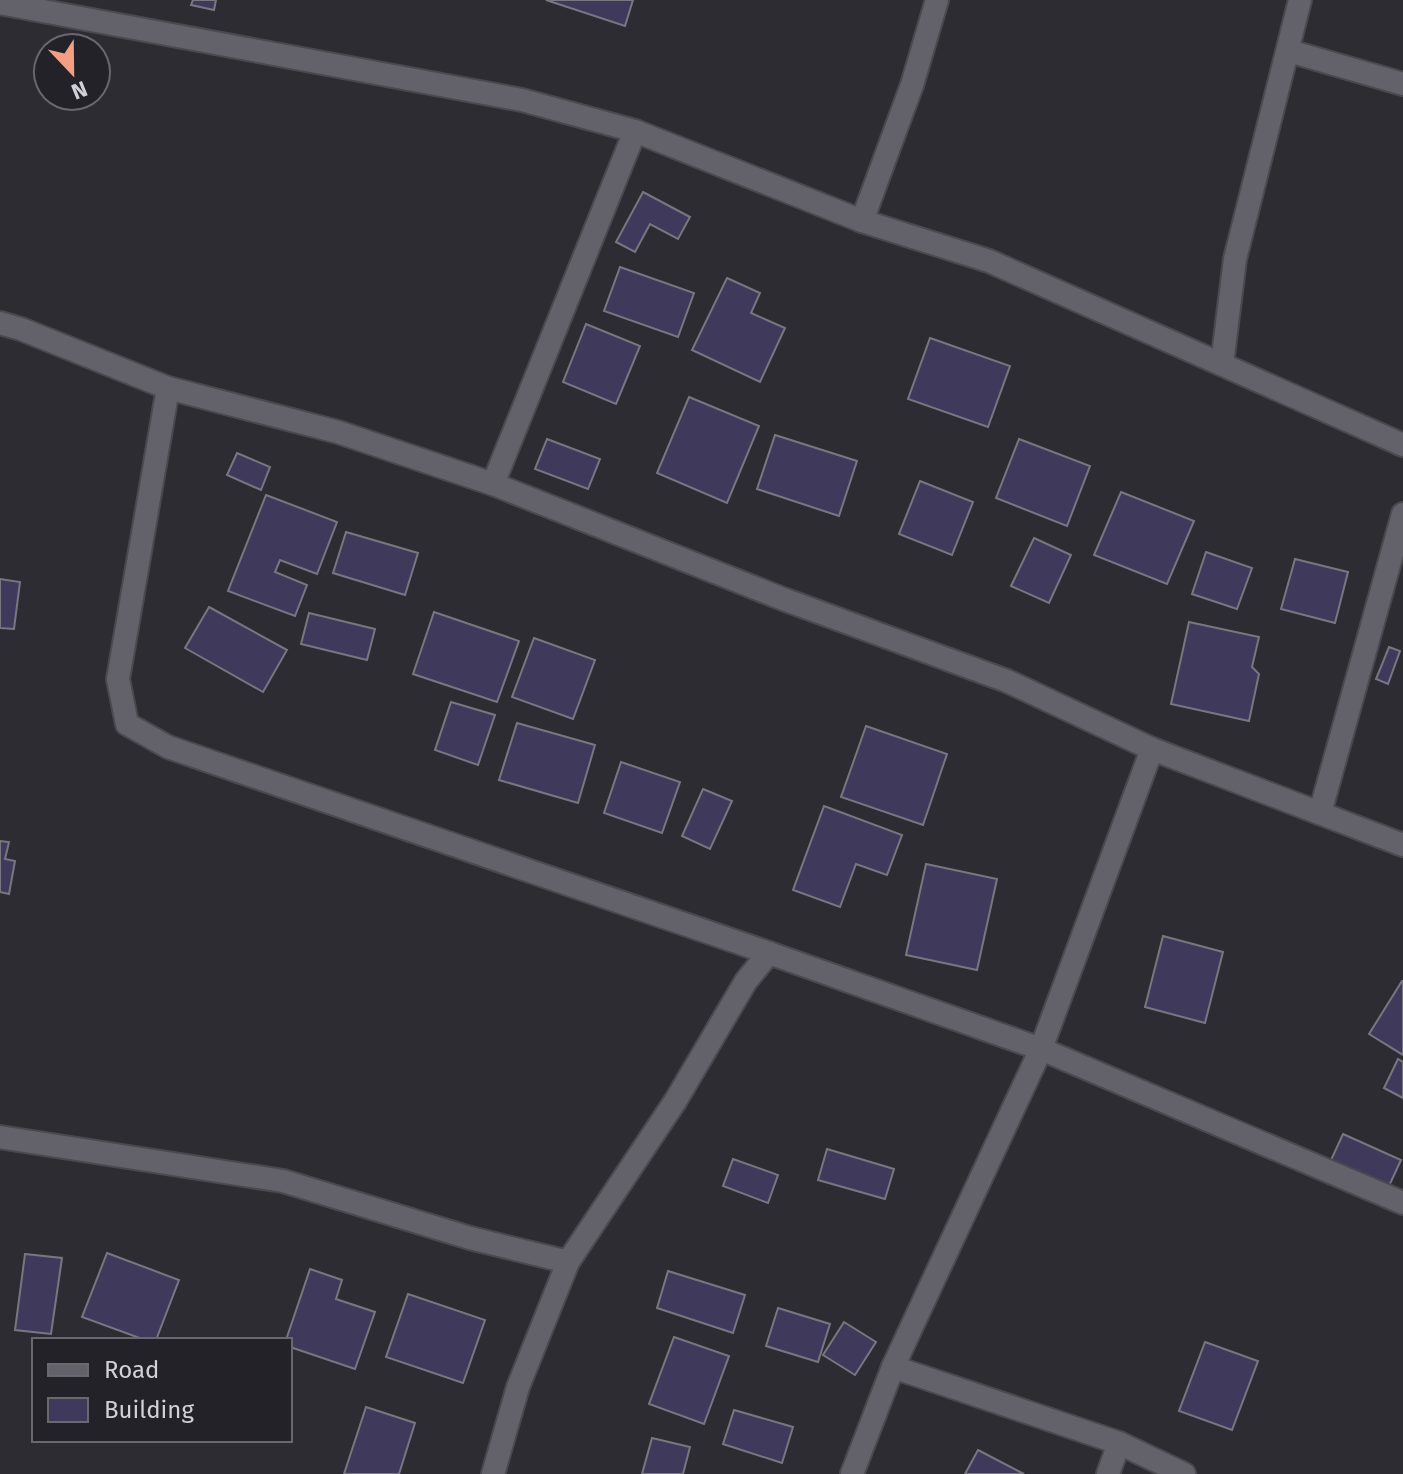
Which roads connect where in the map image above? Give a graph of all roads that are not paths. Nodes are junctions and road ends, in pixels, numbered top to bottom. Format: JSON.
{"nodes":[{"id":1,"x":937,"y":0,"type":"edge"},
{"id":2,"x":1300,"y":0,"type":"edge"},
{"id":3,"x":0,"y":3,"type":"edge"},
{"id":4,"x":1289,"y":51,"type":"junction"},
{"id":5,"x":1403,"y":84,"type":"edge"},
{"id":6,"x":635,"y":131,"type":"junction"},
{"id":7,"x":862,"y":221,"type":"junction"},
{"id":8,"x":0,"y":323,"type":"edge"},
{"id":9,"x":1222,"y":364,"type":"junction"},
{"id":10,"x":168,"y":388,"type":"junction"},
{"id":11,"x":1403,"y":445,"type":"edge"},
{"id":12,"x":493,"y":484,"type":"junction"},
{"id":13,"x":1403,"y":514,"type":"edge"},
{"id":14,"x":1152,"y":749,"type":"junction"},
{"id":15,"x":1320,"y":813,"type":"junction"},
{"id":16,"x":1403,"y":845,"type":"edge"},
{"id":17,"x":769,"y":953,"type":"junction"},
{"id":18,"x":1041,"y":1049,"type":"junction"},
{"id":19,"x":0,"y":1137,"type":"edge"},
{"id":20,"x":1403,"y":1203,"type":"edge"},
{"id":21,"x":568,"y":1262,"type":"junction"},
{"id":22,"x":893,"y":1367,"type":"junction"},
{"id":23,"x":1119,"y":1443,"type":"junction"},
{"id":24,"x":493,"y":1474,"type":"edge"},
{"id":25,"x":852,"y":1474,"type":"edge"},
{"id":26,"x":1108,"y":1474,"type":"edge"},
{"id":27,"x":1184,"y":1474,"type":"edge"}],
"edges":[{"from":1,"to":7,"type":"street"},
{"from":2,"to":4,"type":"street"},
{"from":3,"to":6,"type":"street"},
{"from":4,"to":5,"type":"street"},
{"from":4,"to":9,"type":"street"},
{"from":6,"to":7,"type":"street"},
{"from":6,"to":12,"type":"street"},
{"from":7,"to":9,"type":"street"},
{"from":8,"to":10,"type":"street"},
{"from":9,"to":11,"type":"street"},
{"from":10,"to":12,"type":"street"},
{"from":10,"to":17,"type":"street"},
{"from":12,"to":14,"type":"street"},
{"from":13,"to":15,"type":"street"},
{"from":14,"to":15,"type":"street"},
{"from":14,"to":18,"type":"street"},
{"from":15,"to":16,"type":"street"},
{"from":17,"to":18,"type":"street"},
{"from":17,"to":21,"type":"street"},
{"from":18,"to":20,"type":"street"},
{"from":18,"to":22,"type":"street"},
{"from":19,"to":21,"type":"street"},
{"from":21,"to":24,"type":"street"},
{"from":22,"to":23,"type":"street"},
{"from":22,"to":25,"type":"street"},
{"from":23,"to":26,"type":"street"},
{"from":23,"to":27,"type":"street"}]}
